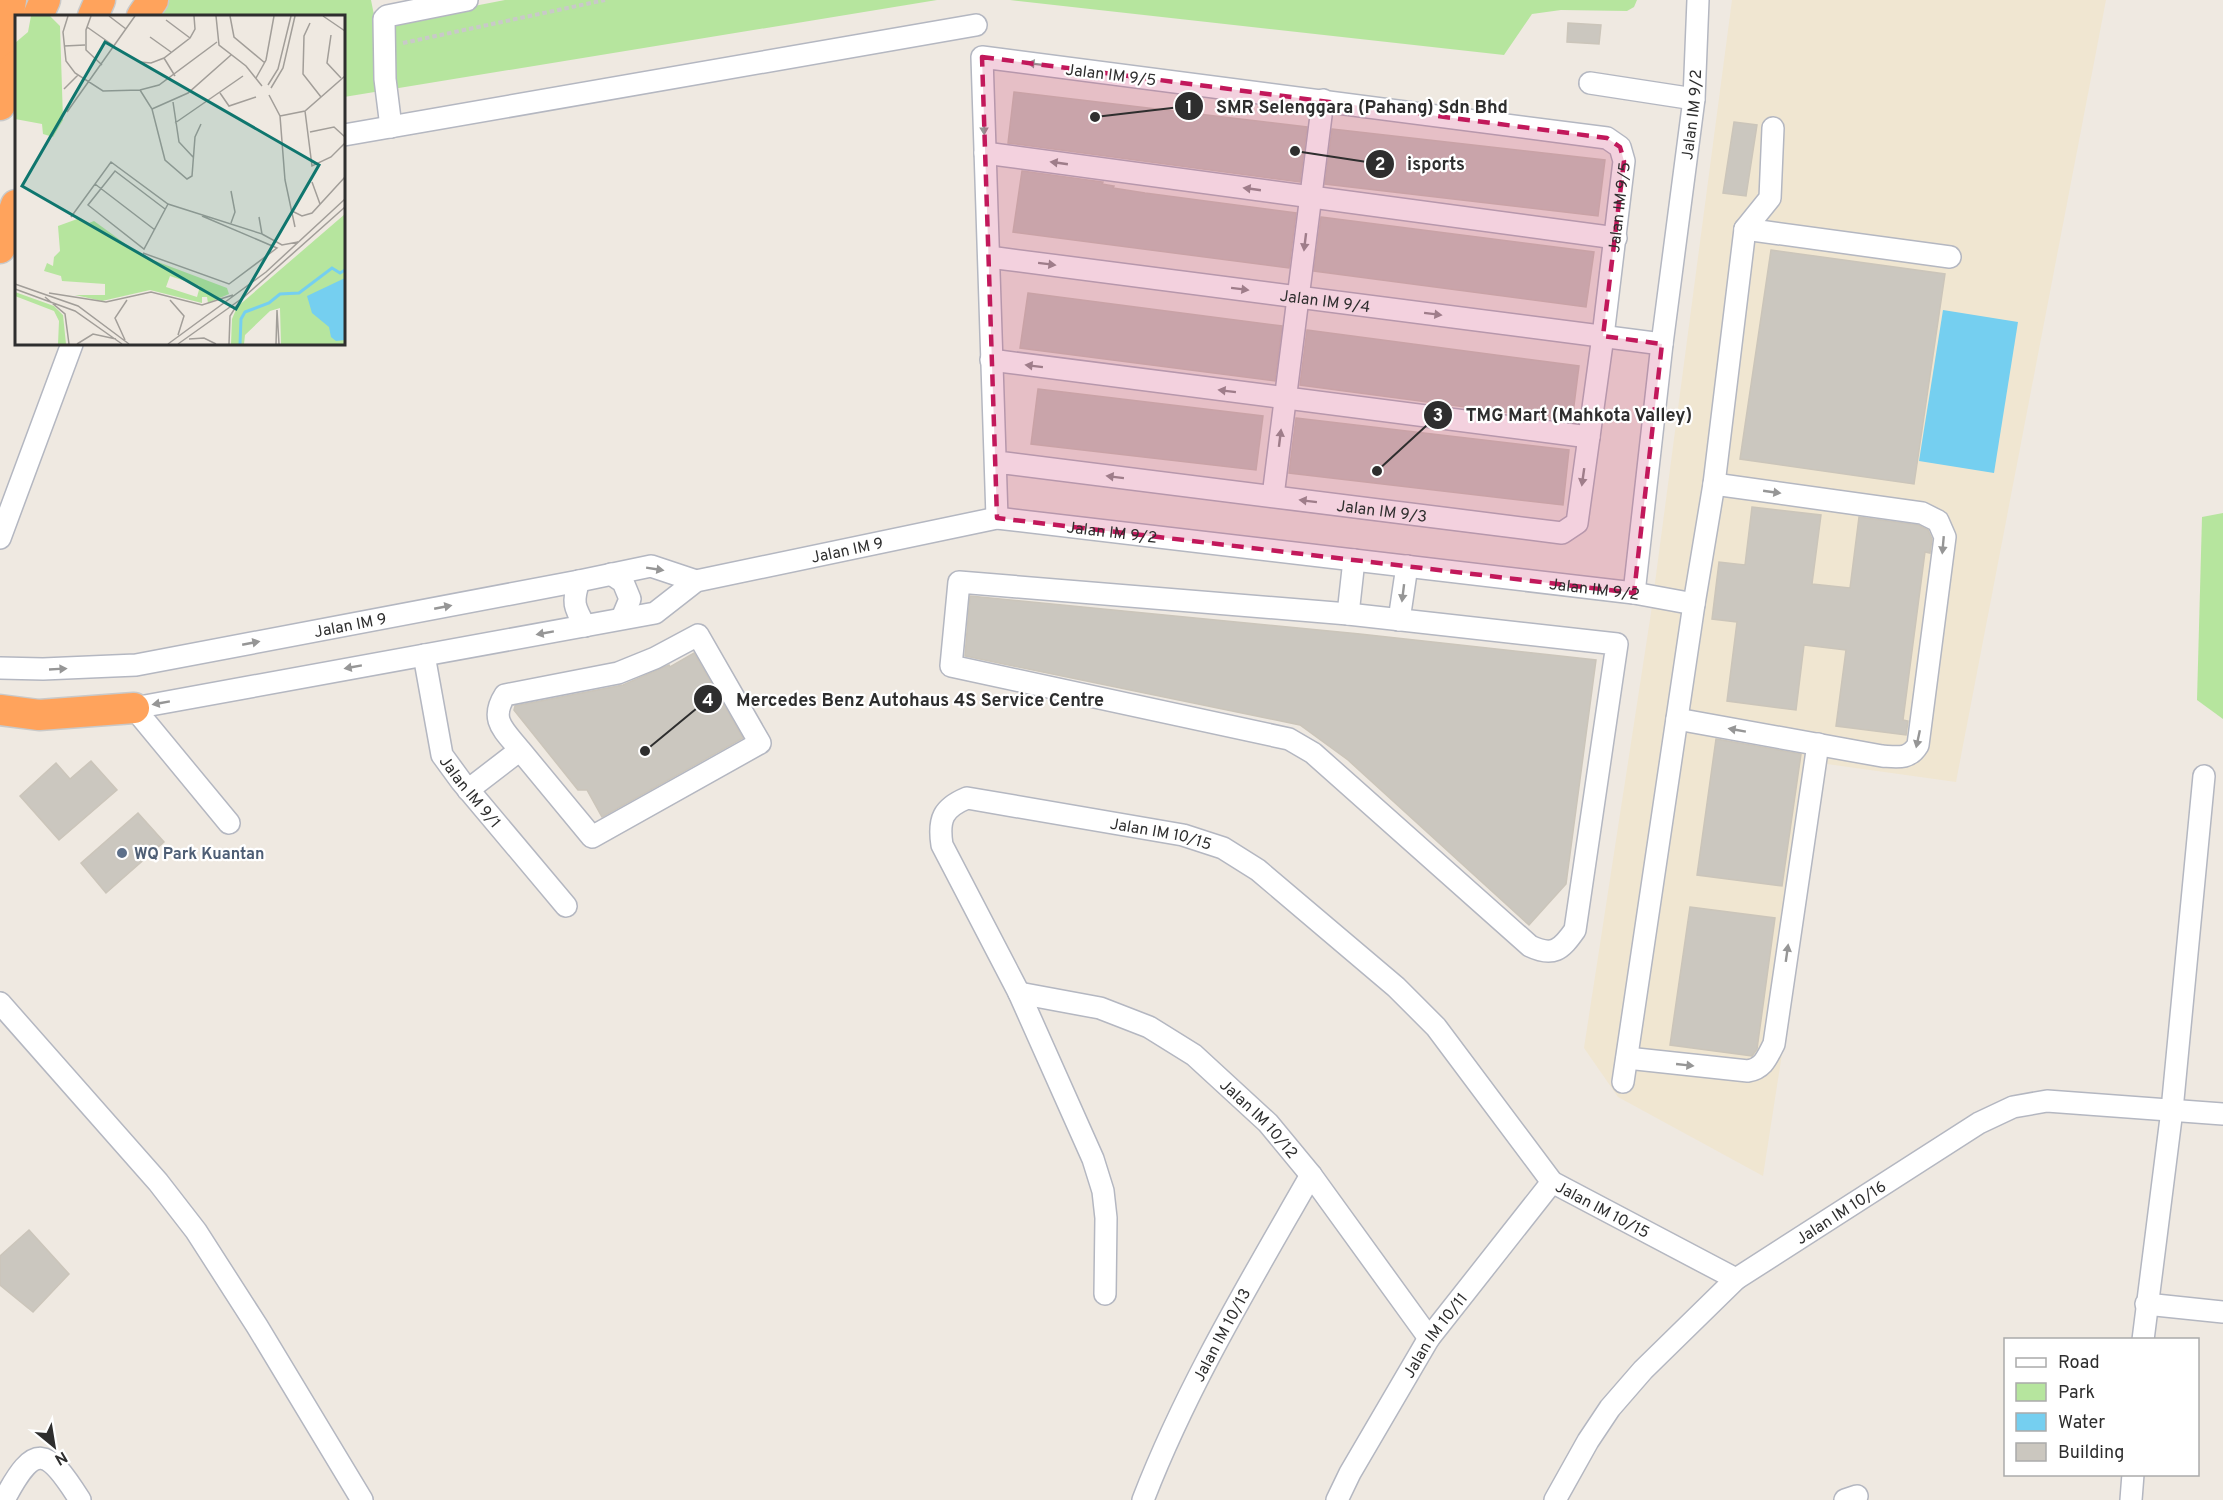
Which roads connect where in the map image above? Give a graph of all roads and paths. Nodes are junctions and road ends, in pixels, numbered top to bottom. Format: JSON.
{"nodes":[{"id":1,"x":11,"y":0,"type":"edge"},
{"id":2,"x":45,"y":0,"type":"edge"},
{"id":3,"x":100,"y":0,"type":"edge"},
{"id":4,"x":153,"y":0,"type":"edge"},
{"id":5,"x":467,"y":0,"type":"edge"},
{"id":6,"x":605,"y":0,"type":"edge"},
{"id":7,"x":1698,"y":0,"type":"edge"},
{"id":8,"x":38,"y":15,"type":"edge"},
{"id":9,"x":93,"y":15,"type":"edge"},
{"id":10,"x":143,"y":15,"type":"edge"},
{"id":11,"x":976,"y":25,"type":"dead end"},
{"id":12,"x":384,"y":46,"type":"junction"},
{"id":13,"x":15,"y":68,"type":"edge"},
{"id":14,"x":0,"y":69,"type":"edge"},
{"id":15,"x":1590,"y":83,"type":"dead end"},
{"id":16,"x":1694,"y":99,"type":"junction"},
{"id":17,"x":1323,"y":100,"type":"junction"},
{"id":18,"x":0,"y":105,"type":"edge"},
{"id":19,"x":391,"y":127,"type":"junction"},
{"id":20,"x":1773,"y":128,"type":"dead end"},
{"id":21,"x":345,"y":135,"type":"edge"},
{"id":22,"x":985,"y":153,"type":"junction"},
{"id":23,"x":1310,"y":197,"type":"junction"},
{"id":24,"x":15,"y":208,"type":"edge"},
{"id":25,"x":1744,"y":229,"type":"junction"},
{"id":26,"x":1616,"y":238,"type":"junction"},
{"id":27,"x":0,"y":248,"type":"edge"},
{"id":28,"x":988,"y":257,"type":"junction"},
{"id":29,"x":1950,"y":257,"type":"dead end"},
{"id":30,"x":1299,"y":297,"type":"junction"},
{"id":31,"x":1603,"y":336,"type":"junction"},
{"id":32,"x":1662,"y":344,"type":"junction"},
{"id":33,"x":72,"y":345,"type":"edge"},
{"id":34,"x":991,"y":360,"type":"junction"},
{"id":35,"x":1285,"y":398,"type":"junction"},
{"id":36,"x":1589,"y":437,"type":"junction"},
{"id":37,"x":997,"y":462,"type":"junction"},
{"id":38,"x":1714,"y":484,"type":"junction"},
{"id":39,"x":1273,"y":496,"type":"junction"},
{"id":40,"x":997,"y":518,"type":"junction"},
{"id":41,"x":0,"y":538,"type":"edge"},
{"id":42,"x":1353,"y":560,"type":"junction"},
{"id":43,"x":1407,"y":566,"type":"junction"},
{"id":44,"x":611,"y":574,"type":"junction"},
{"id":45,"x":579,"y":581,"type":"junction"},
{"id":46,"x":696,"y":581,"type":"junction"},
{"id":47,"x":1634,"y":593,"type":"junction"},
{"id":48,"x":1694,"y":604,"type":"junction"},
{"id":49,"x":1348,"y":614,"type":"junction"},
{"id":50,"x":622,"y":618,"type":"junction"},
{"id":51,"x":1400,"y":620,"type":"junction"},
{"id":52,"x":585,"y":626,"type":"junction"},
{"id":53,"x":424,"y":655,"type":"junction"},
{"id":54,"x":0,"y":668,"type":"edge"},
{"id":55,"x":134,"y":708,"type":"junction"},
{"id":56,"x":0,"y":710,"type":"edge"},
{"id":57,"x":1677,"y":719,"type":"junction"},
{"id":58,"x":1818,"y":744,"type":"junction"},
{"id":59,"x":520,"y":750,"type":"junction"},
{"id":60,"x":2204,"y":776,"type":"dead end"},
{"id":61,"x":468,"y":790,"type":"junction"},
{"id":62,"x":229,"y":823,"type":"dead end"},
{"id":63,"x":567,"y":906,"type":"dead end"},
{"id":64,"x":1019,"y":993,"type":"junction"},
{"id":65,"x":0,"y":1003,"type":"edge"},
{"id":66,"x":0,"y":1022,"type":"edge"},
{"id":67,"x":21,"y":1025,"type":"junction"},
{"id":68,"x":1627,"y":1059,"type":"junction"},
{"id":69,"x":1623,"y":1082,"type":"dead end"},
{"id":70,"x":2172,"y":1110,"type":"junction"},
{"id":71,"x":2223,"y":1114,"type":"edge"},
{"id":72,"x":1311,"y":1175,"type":"junction"},
{"id":73,"x":1552,"y":1182,"type":"junction"},
{"id":74,"x":1736,"y":1279,"type":"junction"},
{"id":75,"x":1105,"y":1294,"type":"dead end"},
{"id":76,"x":2146,"y":1304,"type":"junction"},
{"id":77,"x":2223,"y":1312,"type":"edge"},
{"id":78,"x":1429,"y":1338,"type":"junction"},
{"id":79,"x":2144,"y":1338,"type":"edge"},
{"id":80,"x":2133,"y":1476,"type":"edge"},
{"id":81,"x":4,"y":1500,"type":"edge"},
{"id":82,"x":80,"y":1500,"type":"edge"},
{"id":83,"x":362,"y":1500,"type":"edge"},
{"id":84,"x":1143,"y":1500,"type":"edge"},
{"id":85,"x":1337,"y":1500,"type":"edge"},
{"id":86,"x":1555,"y":1500,"type":"edge"},
{"id":87,"x":2131,"y":1500,"type":"edge"}],
"edges":[{"from":1,"to":14,"type":"highway"},
{"from":2,"to":8,"type":"highway"},
{"from":3,"to":9,"type":"highway"},
{"from":4,"to":10,"type":"highway"},
{"from":5,"to":12,"type":"street"},
{"from":6,"to":12,"type":"path"},
{"from":7,"to":16,"type":"street","name":"Jalan IM 9/2"},
{"from":11,"to":19,"type":"street"},
{"from":12,"to":19,"type":"street"},
{"from":13,"to":18,"type":"highway"},
{"from":15,"to":16,"type":"street"},
{"from":16,"to":32,"type":"street","name":"Jalan IM 9/2"},
{"from":17,"to":22,"type":"street","name":"Jalan IM 9/5","one_way":true},
{"from":17,"to":23,"type":"street"},
{"from":17,"to":26,"type":"street","name":"Jalan IM 9/5"},
{"from":19,"to":21,"type":"street"},
{"from":20,"to":25,"type":"street"},
{"from":23,"to":22,"type":"street","one_way":true},
{"from":22,"to":28,"type":"street"},
{"from":23,"to":26,"type":"street"},
{"from":23,"to":30,"type":"street","one_way":true},
{"from":24,"to":27,"type":"highway"},
{"from":25,"to":29,"type":"street"},
{"from":25,"to":38,"type":"street"},
{"from":26,"to":31,"type":"street","name":"Jalan IM 9/5"},
{"from":28,"to":30,"type":"street","name":"Jalan IM 9/4","one_way":true},
{"from":28,"to":34,"type":"street"},
{"from":30,"to":31,"type":"street","name":"Jalan IM 9/4","one_way":true},
{"from":30,"to":35,"type":"street"},
{"from":31,"to":32,"type":"street","name":"Jalan IM 9/4"},
{"from":31,"to":36,"type":"street","name":"Jalan IM 9/3"},
{"from":32,"to":47,"type":"street","name":"Jalan IM 9/2"},
{"from":33,"to":41,"type":"street"},
{"from":35,"to":34,"type":"street","one_way":true},
{"from":34,"to":37,"type":"street"},
{"from":35,"to":36,"type":"street"},
{"from":39,"to":35,"type":"street","one_way":true},
{"from":36,"to":39,"type":"street","name":"Jalan IM 9/3","one_way":true},
{"from":39,"to":37,"type":"street","name":"Jalan IM 9/3","one_way":true},
{"from":37,"to":40,"type":"street"},
{"from":38,"to":48,"type":"street"},
{"from":38,"to":58,"type":"street","one_way":true},
{"from":40,"to":42,"type":"street","name":"Jalan IM 9/2"},
{"from":40,"to":46,"type":"street","name":"Jalan IM 9"},
{"from":42,"to":43,"type":"street","name":"Jalan IM 9/2"},
{"from":42,"to":49,"type":"street"},
{"from":43,"to":47,"type":"street","name":"Jalan IM 9/2"},
{"from":43,"to":51,"type":"street","one_way":true},
{"from":44,"to":45,"type":"street","name":"Jalan IM 9"},
{"from":44,"to":46,"type":"street","name":"Jalan IM 9","one_way":true},
{"from":44,"to":50,"type":"street"},
{"from":45,"to":52,"type":"street"},
{"from":54,"to":45,"type":"street","name":"Jalan IM 9","one_way":true},
{"from":46,"to":50,"type":"street","name":"Jalan IM 9"},
{"from":47,"to":48,"type":"street"},
{"from":48,"to":57,"type":"street"},
{"from":49,"to":51,"type":"street"},
{"from":49,"to":51,"type":"street"},
{"from":50,"to":52,"type":"street","name":"Jalan IM 9"},
{"from":52,"to":53,"type":"street","name":"Jalan IM 9","one_way":true},
{"from":53,"to":55,"type":"street","name":"Jalan IM 9","one_way":true},
{"from":53,"to":61,"type":"street","name":"Jalan IM 9/1"},
{"from":55,"to":56,"type":"highway"},
{"from":55,"to":62,"type":"street"},
{"from":58,"to":57,"type":"street","one_way":true},
{"from":57,"to":68,"type":"street"},
{"from":68,"to":58,"type":"street","one_way":true},
{"from":59,"to":59,"type":"street"},
{"from":59,"to":61,"type":"street"},
{"from":60,"to":70,"type":"street"},
{"from":61,"to":63,"type":"street","name":"Jalan IM 9/1"},
{"from":64,"to":72,"type":"street","name":"Jalan IM 10/12"},
{"from":64,"to":73,"type":"street","name":"Jalan IM 10/15"},
{"from":64,"to":75,"type":"street","name":"Jalan IM 10/15"},
{"from":65,"to":67,"type":"street"},
{"from":66,"to":67,"type":"street"},
{"from":67,"to":83,"type":"street"},
{"from":68,"to":69,"type":"street"},
{"from":70,"to":71,"type":"street","name":"Jalan IM 10/16"},
{"from":70,"to":74,"type":"street","name":"Jalan IM 10/16"},
{"from":70,"to":76,"type":"street"},
{"from":72,"to":78,"type":"street","name":"Jalan IM 10/12"},
{"from":72,"to":84,"type":"street","name":"Jalan IM 10/13"},
{"from":73,"to":74,"type":"street","name":"Jalan IM 10/15"},
{"from":73,"to":78,"type":"street","name":"Jalan IM 10/11"},
{"from":74,"to":86,"type":"street","name":"Jalan IM 10/16"},
{"from":76,"to":77,"type":"street"},
{"from":76,"to":79,"type":"street"},
{"from":78,"to":85,"type":"street","name":"Jalan IM 10/11"},
{"from":80,"to":87,"type":"street"},
{"from":81,"to":82,"type":"street"}]}
